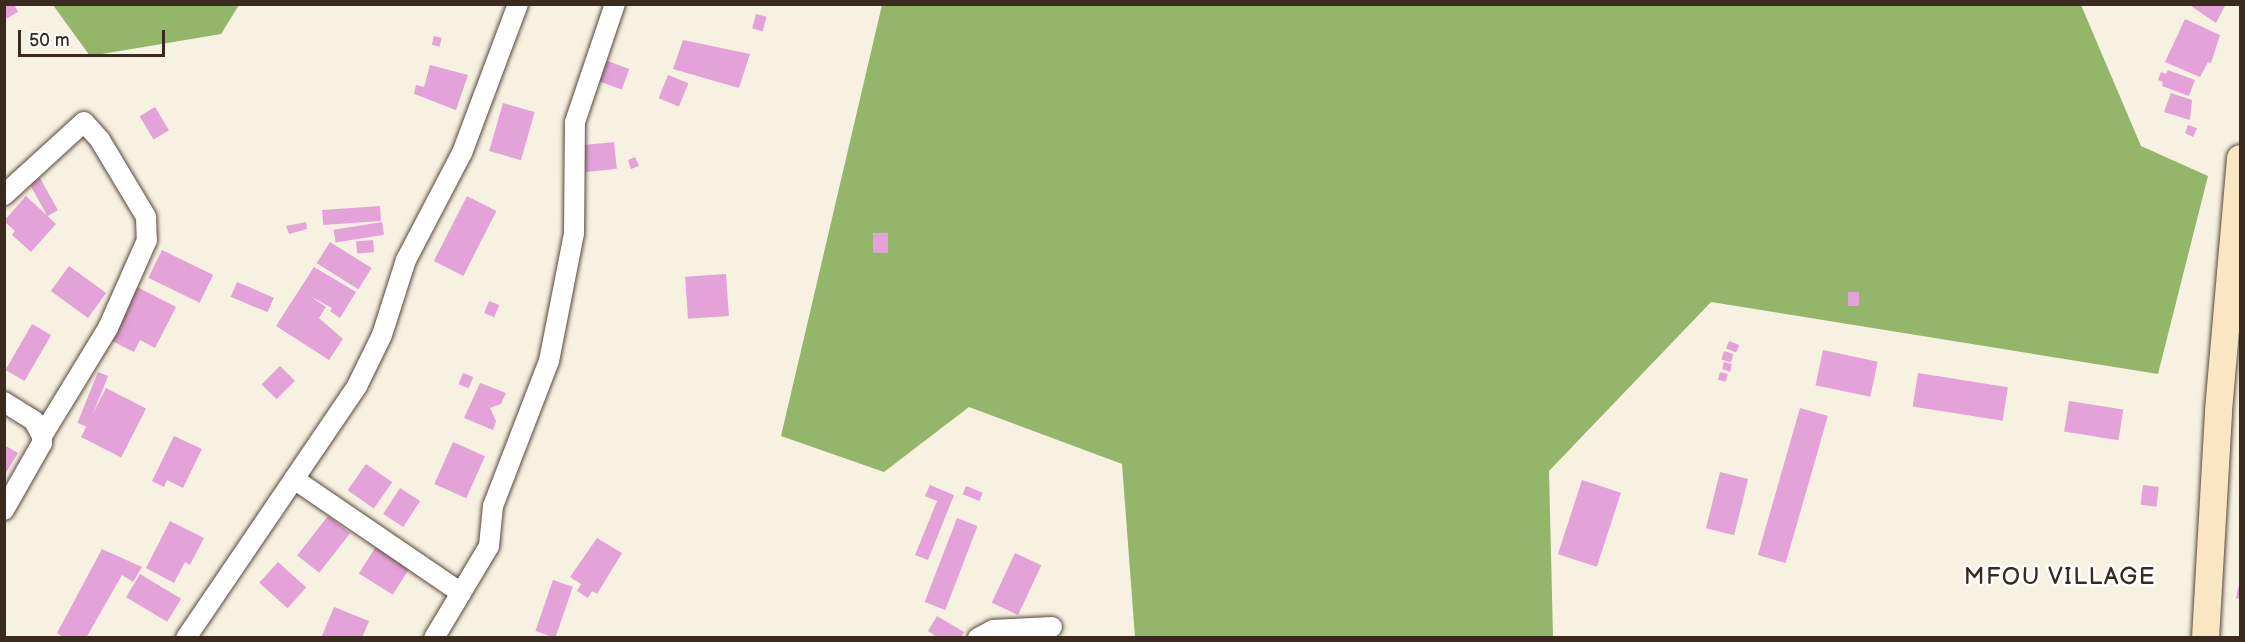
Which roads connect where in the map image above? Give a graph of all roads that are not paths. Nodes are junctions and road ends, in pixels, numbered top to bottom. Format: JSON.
{"nodes":[{"id":1,"x":518,"y":4,"type":"edge"},
{"id":2,"x":615,"y":4,"type":"edge"},
{"id":3,"x":2241,"y":158,"type":"edge"},
{"id":4,"x":4,"y":195,"type":"edge"},
{"id":5,"x":4,"y":402,"type":"edge"},
{"id":6,"x":42,"y":436,"type":"junction"},
{"id":7,"x":294,"y":479,"type":"junction"},
{"id":8,"x":4,"y":510,"type":"edge"},
{"id":9,"x":461,"y":593,"type":"junction"},
{"id":10,"x":1052,"y":627,"type":"dead end"},
{"id":11,"x":186,"y":638,"type":"edge"},
{"id":12,"x":434,"y":638,"type":"edge"},
{"id":13,"x":978,"y":638,"type":"edge"},
{"id":14,"x":2205,"y":638,"type":"edge"}],
"edges":[{"from":1,"to":7,"type":"street"},
{"from":2,"to":9,"type":"street"},
{"from":3,"to":14,"type":"main road"},
{"from":4,"to":6,"type":"street"},
{"from":5,"to":6,"type":"street"},
{"from":6,"to":8,"type":"street"},
{"from":7,"to":9,"type":"street"},
{"from":7,"to":11,"type":"street"},
{"from":9,"to":12,"type":"street"},
{"from":10,"to":13,"type":"street"}]}
